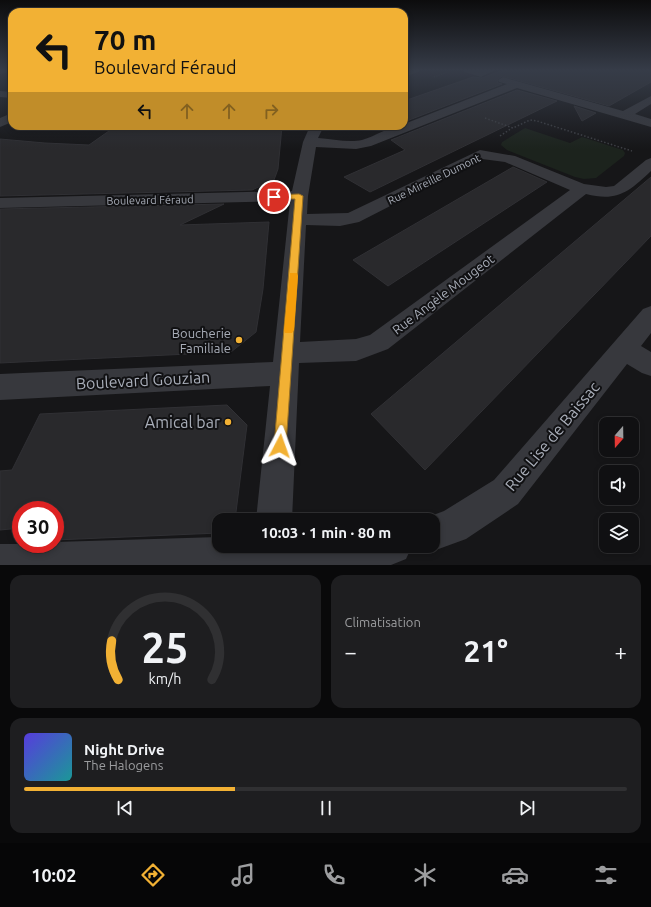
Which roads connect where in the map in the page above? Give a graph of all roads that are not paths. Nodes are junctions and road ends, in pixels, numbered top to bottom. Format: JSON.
{"nodes":[{"id":1,"x":485,"y":96,"type":"edge"},
{"id":2,"x":560,"y":96,"type":"edge"},
{"id":3,"x":651,"y":99,"type":"edge"},
{"id":4,"x":625,"y":115,"type":"junction"},
{"id":5,"x":651,"y":123,"type":"edge"},
{"id":6,"x":408,"y":127,"type":"edge"},
{"id":7,"x":399,"y":130,"type":"edge"},
{"id":8,"x":314,"y":134,"type":"edge"},
{"id":9,"x":651,"y":163,"type":"edge"},
{"id":10,"x":582,"y":189,"type":"junction"},
{"id":11,"x":0,"y":203,"type":"edge"},
{"id":12,"x":299,"y":208,"type":"junction"},
{"id":13,"x":651,"y":315,"type":"edge"},
{"id":14,"x":624,"y":349,"type":"junction"},
{"id":15,"x":286,"y":363,"type":"junction"},
{"id":16,"x":651,"y":365,"type":"edge"},
{"id":17,"x":0,"y":387,"type":"edge"},
{"id":18,"x":275,"y":513,"type":"edge"},
{"id":19,"x":440,"y":531,"type":"edge"},
{"id":20,"x":227,"y":553,"type":"edge"},
{"id":21,"x":296,"y":553,"type":"edge"},
{"id":22,"x":349,"y":553,"type":"edge"},
{"id":23,"x":176,"y":561,"type":"edge"},
{"id":24,"x":0,"y":563,"type":"edge"}],
"edges":[{"from":1,"to":6,"type":"street"},
{"from":2,"to":4,"type":"street"},
{"from":3,"to":4,"type":"street"},
{"from":4,"to":5,"type":"street"},
{"from":7,"to":8,"type":"street"},
{"from":8,"to":12,"type":"street"},
{"from":9,"to":10,"type":"street","name":"Rue Mireille Dumont"},
{"from":10,"to":12,"type":"street","name":"Rue Mireille Dumont"},
{"from":10,"to":15,"type":"street","name":"Rue Angèle Mougeot"},
{"from":11,"to":12,"type":"street","name":"Boulevard Féraud"},
{"from":12,"to":15,"type":"street"},
{"from":13,"to":14,"type":"street","name":"Rue Lise de Baissac"},
{"from":14,"to":16,"type":"street"},
{"from":14,"to":19,"type":"street","name":"Rue Lise de Baissac"},
{"from":15,"to":17,"type":"street","name":"Boulevard Gouzian"},
{"from":15,"to":18,"type":"street"},
{"from":20,"to":23,"type":"street"},
{"from":21,"to":22,"type":"street"},
{"from":23,"to":24,"type":"street"}]}
